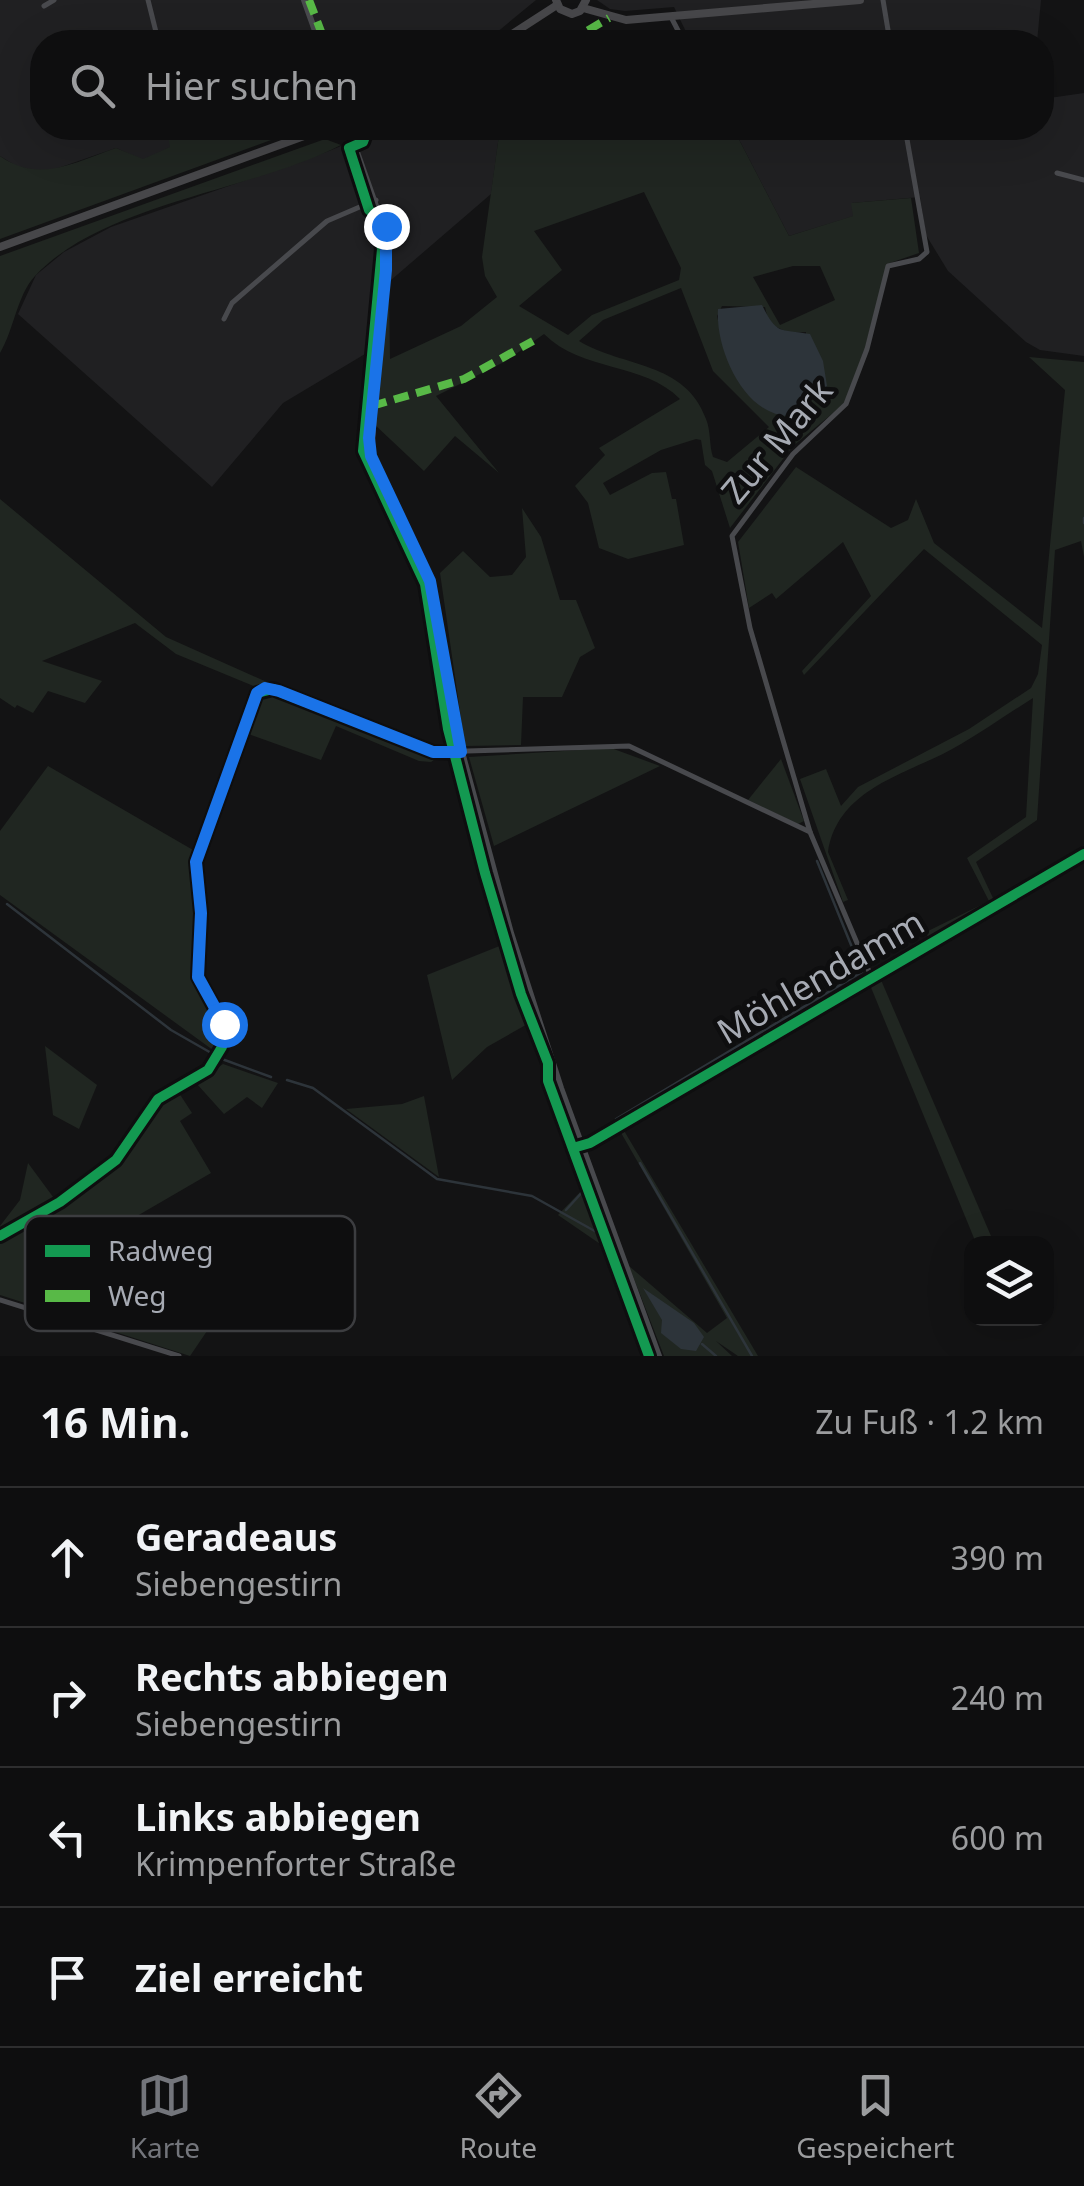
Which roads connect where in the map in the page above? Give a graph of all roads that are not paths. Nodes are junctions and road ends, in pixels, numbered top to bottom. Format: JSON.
{"nodes":[{"id":1,"x":54,"y":0,"type":"edge"},
{"id":2,"x":148,"y":0,"type":"edge"},
{"id":3,"x":304,"y":0,"type":"edge"},
{"id":4,"x":860,"y":0,"type":"edge"},
{"id":5,"x":883,"y":0,"type":"edge"},
{"id":6,"x":557,"y":2,"type":"edge"},
{"id":7,"x":585,"y":4,"type":"edge"},
{"id":8,"x":44,"y":6,"type":"dead end"},
{"id":9,"x":671,"y":17,"type":"junction"},
{"id":10,"x":156,"y":30,"type":"edge"},
{"id":11,"x":315,"y":30,"type":"edge"},
{"id":12,"x":517,"y":30,"type":"edge"},
{"id":13,"x":678,"y":30,"type":"edge"},
{"id":14,"x":888,"y":30,"type":"edge"},
{"id":15,"x":293,"y":140,"type":"edge"},
{"id":16,"x":353,"y":140,"type":"edge"},
{"id":17,"x":907,"y":140,"type":"edge"},
{"id":18,"x":1057,"y":172,"type":"dead end"},
{"id":19,"x":1084,"y":180,"type":"edge"},
{"id":20,"x":376,"y":200,"type":"junction"},
{"id":21,"x":0,"y":247,"type":"edge"},
{"id":22,"x":224,"y":319,"type":"dead end"},
{"id":23,"x":461,"y":752,"type":"junction"},
{"id":24,"x":810,"y":832,"type":"junction"},
{"id":25,"x":1084,"y":854,"type":"edge"},
{"id":26,"x":870,"y":976,"type":"junction"},
{"id":27,"x":583,"y":1145,"type":"junction"},
{"id":28,"x":35,"y":1216,"type":"edge"},
{"id":29,"x":25,"y":1222,"type":"edge"},
{"id":30,"x":0,"y":1236,"type":"edge"},
{"id":31,"x":0,"y":1300,"type":"edge"},
{"id":32,"x":25,"y":1308,"type":"edge"},
{"id":33,"x":99,"y":1331,"type":"edge"},
{"id":34,"x":656,"y":1355,"type":"edge"},
{"id":35,"x":179,"y":1356,"type":"edge"}],
"edges":[{"from":1,"to":8,"type":"street"},
{"from":2,"to":10,"type":"street"},
{"from":3,"to":11,"type":"street"},
{"from":4,"to":9,"type":"main road"},
{"from":5,"to":14,"type":"street"},
{"from":6,"to":7,"type":"main road"},
{"from":6,"to":12,"type":"main road"},
{"from":7,"to":9,"type":"main road"},
{"from":9,"to":13,"type":"street"},
{"from":15,"to":21,"type":"main road"},
{"from":16,"to":20,"type":"street"},
{"from":17,"to":24,"type":"street","name":"Zur Mark"},
{"from":18,"to":19,"type":"street"},
{"from":20,"to":22,"type":"street"},
{"from":20,"to":23,"type":"street"},
{"from":23,"to":24,"type":"street"},
{"from":23,"to":27,"type":"street"},
{"from":23,"to":28,"type":"street"},
{"from":24,"to":26,"type":"street","name":"Zur Mark"},
{"from":25,"to":26,"type":"street","name":"Möhlendamm"},
{"from":26,"to":27,"type":"street","name":"Möhlendamm"},
{"from":27,"to":34,"type":"street"},
{"from":29,"to":30,"type":"street"},
{"from":31,"to":32,"type":"street"},
{"from":33,"to":35,"type":"street"}]}
